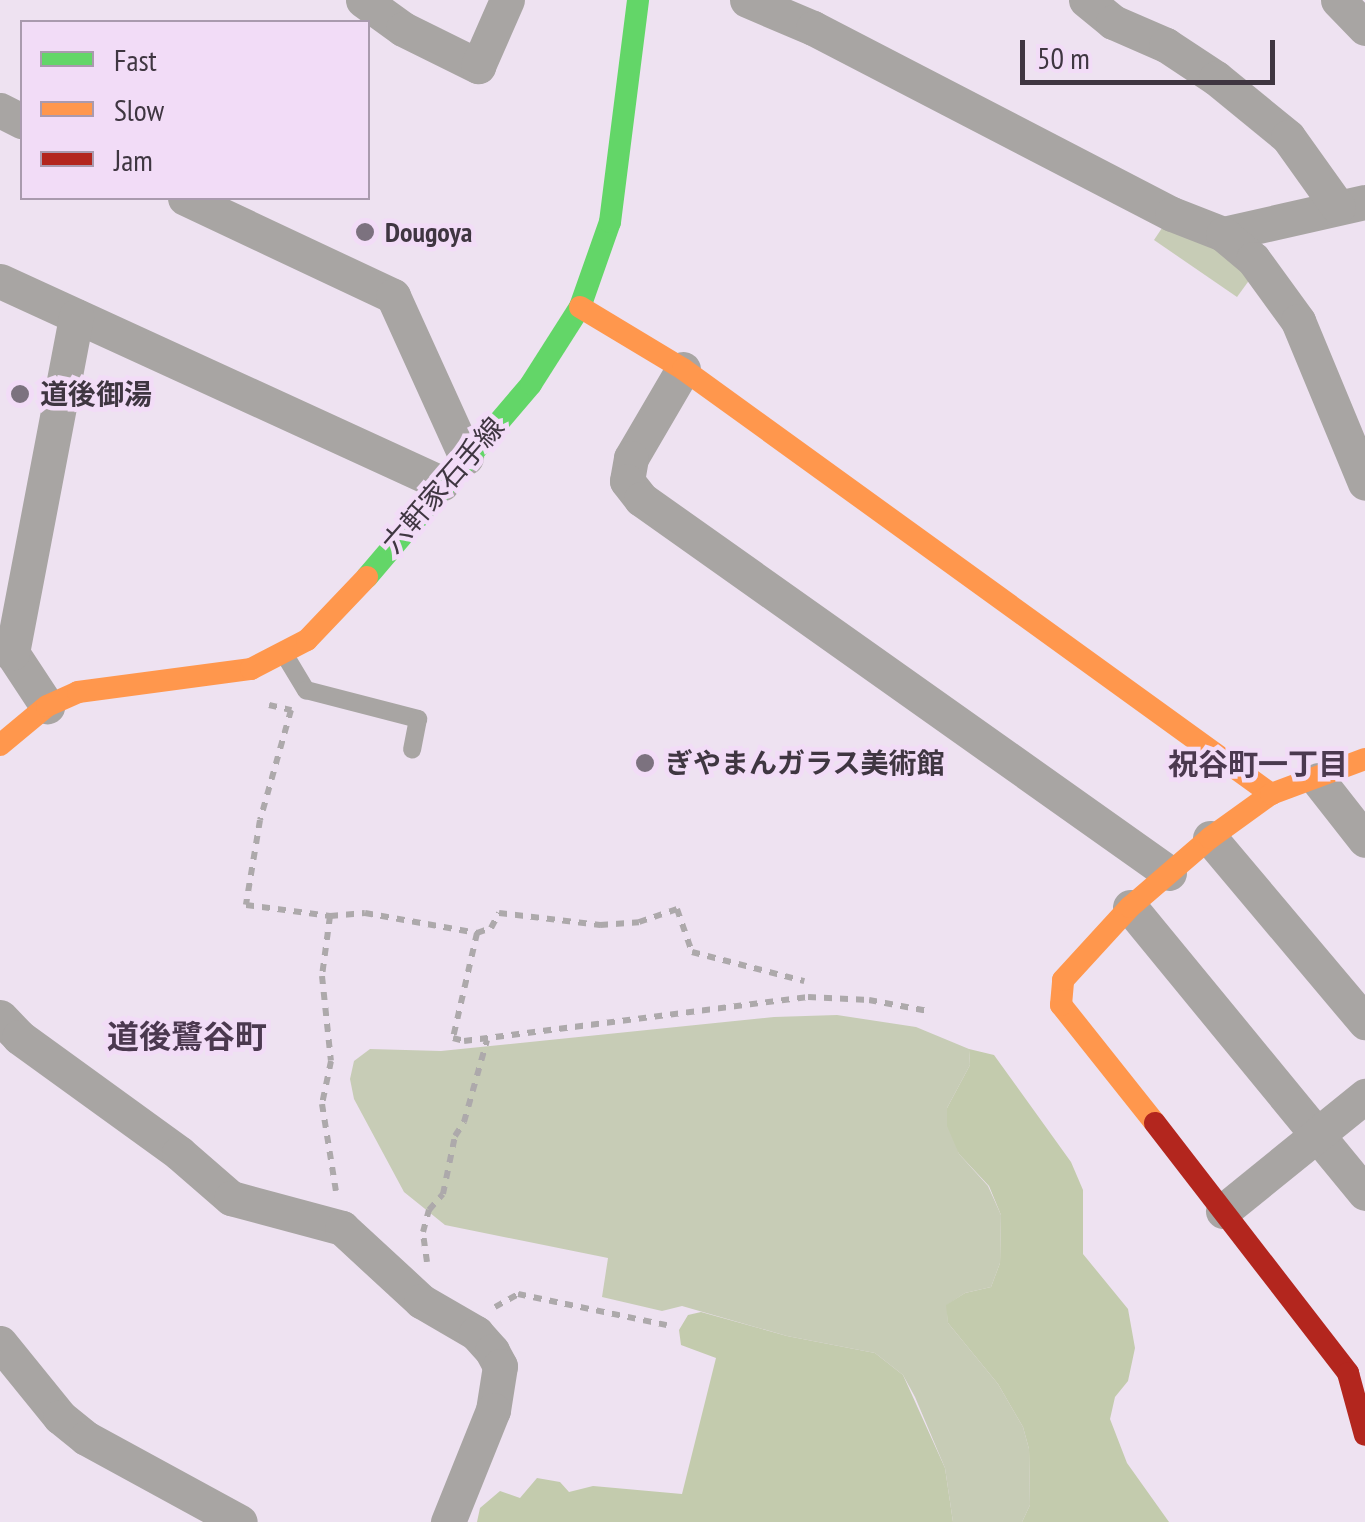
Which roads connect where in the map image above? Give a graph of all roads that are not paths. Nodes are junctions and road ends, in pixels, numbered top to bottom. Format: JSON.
{"nodes":[{"id":1,"x":362,"y":0,"type":"edge"},
{"id":2,"x":508,"y":0,"type":"edge"},
{"id":3,"x":638,"y":0,"type":"edge"},
{"id":4,"x":747,"y":0,"type":"edge"},
{"id":5,"x":1086,"y":0,"type":"edge"},
{"id":6,"x":1338,"y":0,"type":"edge"},
{"id":7,"x":1365,"y":28,"type":"edge"},
{"id":8,"x":188,"y":200,"type":"edge"},
{"id":9,"x":1351,"y":205,"type":"edge"},
{"id":10,"x":1223,"y":234,"type":"junction"},
{"id":11,"x":0,"y":281,"type":"edge"},
{"id":12,"x":580,"y":307,"type":"junction"},
{"id":13,"x":76,"y":316,"type":"junction"},
{"id":14,"x":683,"y":369,"type":"junction"},
{"id":15,"x":466,"y":457,"type":"junction"},
{"id":16,"x":1365,"y":483,"type":"edge"},
{"id":17,"x":442,"y":484,"type":"junction"},
{"id":18,"x":6,"y":650,"type":"edge"},
{"id":19,"x":284,"y":654,"type":"junction"},
{"id":20,"x":47,"y":706,"type":"junction"},
{"id":21,"x":0,"y":745,"type":"edge"},
{"id":22,"x":412,"y":748,"type":"dead end"},
{"id":23,"x":1365,"y":759,"type":"edge"},
{"id":24,"x":1318,"y":780,"type":"junction"},
{"id":25,"x":1271,"y":794,"type":"junction"},
{"id":26,"x":1210,"y":838,"type":"junction"},
{"id":27,"x":1365,"y":840,"type":"edge"},
{"id":28,"x":1168,"y":874,"type":"junction"},
{"id":29,"x":1130,"y":907,"type":"junction"},
{"id":30,"x":0,"y":1017,"type":"edge"},
{"id":31,"x":1365,"y":1022,"type":"edge"},
{"id":32,"x":1365,"y":1096,"type":"edge"},
{"id":33,"x":1317,"y":1134,"type":"junction"},
{"id":34,"x":1365,"y":1192,"type":"edge"},
{"id":35,"x":1223,"y":1211,"type":"junction"},
{"id":36,"x":0,"y":1342,"type":"edge"},
{"id":37,"x":1365,"y":1435,"type":"edge"},
{"id":38,"x":240,"y":1522,"type":"edge"},
{"id":39,"x":448,"y":1522,"type":"edge"}],
"edges":[{"from":1,"to":2,"type":"street"},
{"from":3,"to":12,"type":"street","name":"六軒家石手線"},
{"from":4,"to":10,"type":"street"},
{"from":5,"to":9,"type":"street"},
{"from":6,"to":7,"type":"street"},
{"from":8,"to":15,"type":"street"},
{"from":9,"to":10,"type":"street"},
{"from":10,"to":16,"type":"street"},
{"from":11,"to":13,"type":"street"},
{"from":12,"to":14,"type":"street"},
{"from":12,"to":15,"type":"street","name":"六軒家石手線"},
{"from":13,"to":17,"type":"street"},
{"from":13,"to":18,"type":"street"},
{"from":14,"to":25,"type":"street"},
{"from":14,"to":28,"type":"street"},
{"from":15,"to":17,"type":"street","name":"六軒家石手線"},
{"from":17,"to":19,"type":"street","name":"六軒家石手線"},
{"from":18,"to":20,"type":"street"},
{"from":19,"to":20,"type":"street","name":"六軒家石手線"},
{"from":19,"to":22,"type":"lane"},
{"from":20,"to":21,"type":"street","name":"六軒家石手線"},
{"from":23,"to":24,"type":"street"},
{"from":24,"to":25,"type":"street"},
{"from":24,"to":27,"type":"street"},
{"from":25,"to":26,"type":"street"},
{"from":26,"to":28,"type":"street"},
{"from":26,"to":31,"type":"street"},
{"from":28,"to":29,"type":"street"},
{"from":29,"to":33,"type":"street"},
{"from":29,"to":35,"type":"street"},
{"from":30,"to":39,"type":"street"},
{"from":32,"to":33,"type":"street"},
{"from":33,"to":34,"type":"street"},
{"from":33,"to":35,"type":"street"},
{"from":35,"to":37,"type":"street"},
{"from":36,"to":38,"type":"street"}]}
